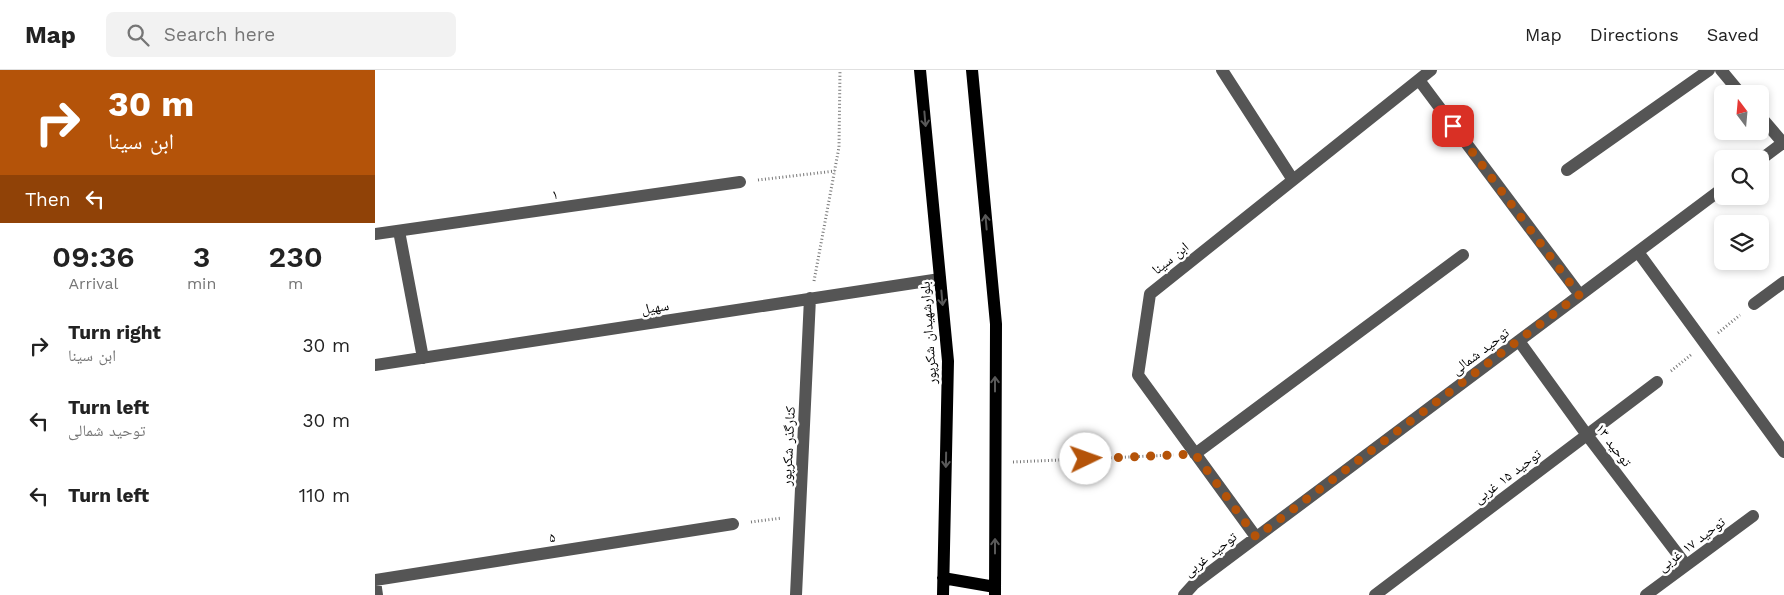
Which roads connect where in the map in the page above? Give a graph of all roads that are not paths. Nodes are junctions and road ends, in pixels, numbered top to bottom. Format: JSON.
{"nodes":[{"id":1,"x":920,"y":70,"type":"edge"},
{"id":2,"x":972,"y":70,"type":"edge"},
{"id":3,"x":1223,"y":70,"type":"edge"},
{"id":4,"x":1431,"y":70,"type":"edge"},
{"id":5,"x":1709,"y":70,"type":"edge"},
{"id":6,"x":1721,"y":70,"type":"edge"},
{"id":7,"x":1419,"y":80,"type":"junction"},
{"id":8,"x":1734,"y":85,"type":"edge"},
{"id":9,"x":1769,"y":126,"type":"edge"},
{"id":10,"x":1784,"y":143,"type":"edge"},
{"id":11,"x":1769,"y":154,"type":"edge"},
{"id":12,"x":1567,"y":170,"type":"dead end"},
{"id":13,"x":1293,"y":180,"type":"junction"},
{"id":14,"x":740,"y":182,"type":"road end"},
{"id":15,"x":1714,"y":195,"type":"edge"},
{"id":16,"x":399,"y":231,"type":"junction"},
{"id":17,"x":375,"y":234,"type":"edge"},
{"id":18,"x":1638,"y":252,"type":"junction"},
{"id":19,"x":1463,"y":255,"type":"dead end"},
{"id":20,"x":940,"y":278,"type":"junction"},
{"id":21,"x":1784,"y":282,"type":"edge"},
{"id":22,"x":1579,"y":295,"type":"junction"},
{"id":23,"x":810,"y":298,"type":"junction"},
{"id":24,"x":1754,"y":304,"type":"dead end"},
{"id":25,"x":1519,"y":341,"type":"junction"},
{"id":26,"x":423,"y":358,"type":"junction"},
{"id":27,"x":375,"y":365,"type":"edge"},
{"id":28,"x":1657,"y":382,"type":"dead end"},
{"id":29,"x":1587,"y":434,"type":"junction"},
{"id":30,"x":1784,"y":452,"type":"edge"},
{"id":31,"x":1195,"y":454,"type":"junction"},
{"id":32,"x":1753,"y":516,"type":"dead end"},
{"id":33,"x":733,"y":524,"type":"road end"},
{"id":34,"x":1256,"y":537,"type":"junction"},
{"id":35,"x":1686,"y":565,"type":"junction"},
{"id":36,"x":943,"y":578,"type":"junction"},
{"id":37,"x":375,"y":581,"type":"edge"},
{"id":38,"x":995,"y":591,"type":"edge"},
{"id":39,"x":377,"y":595,"type":"edge"},
{"id":40,"x":796,"y":595,"type":"edge"},
{"id":41,"x":943,"y":595,"type":"edge"},
{"id":42,"x":1184,"y":595,"type":"edge"},
{"id":43,"x":1375,"y":595,"type":"edge"},
{"id":44,"x":1646,"y":595,"type":"edge"}],
"edges":[{"from":1,"to":20,"type":"main road","name":"بلوارشهیدان شکرپور","one_way":true},
{"from":38,"to":2,"type":"main road","one_way":true},
{"from":3,"to":13,"type":"street"},
{"from":4,"to":7,"type":"street","name":"ابن سینا"},
{"from":5,"to":12,"type":"street"},
{"from":6,"to":8,"type":"street"},
{"from":7,"to":13,"type":"street","name":"ابن سینا"},
{"from":7,"to":22,"type":"street"},
{"from":9,"to":10,"type":"street"},
{"from":10,"to":11,"type":"street"},
{"from":13,"to":31,"type":"street","name":"ابن سینا"},
{"from":14,"to":16,"type":"street","name":"۱"},
{"from":15,"to":18,"type":"street","name":"توحید شمالی"},
{"from":16,"to":17,"type":"street","name":"۱"},
{"from":16,"to":26,"type":"street"},
{"from":18,"to":22,"type":"street","name":"توحید شمالی"},
{"from":18,"to":30,"type":"street"},
{"from":19,"to":31,"type":"street"},
{"from":20,"to":23,"type":"street","name":"سهیل"},
{"from":20,"to":36,"type":"main road","name":"بلوارشهیدان شکرپور","one_way":true},
{"from":21,"to":24,"type":"street"},
{"from":22,"to":25,"type":"street","name":"توحید شمالی"},
{"from":23,"to":26,"type":"street","name":"سهیل"},
{"from":23,"to":40,"type":"street","name":"کنارگذر شکرپور"},
{"from":25,"to":29,"type":"street","name":"توحید ۱۳"},
{"from":25,"to":34,"type":"street","name":"توحید شمالی"},
{"from":26,"to":27,"type":"street","name":"سهیل"},
{"from":28,"to":29,"type":"street","name":"توحید ۱۵ غربی"},
{"from":29,"to":35,"type":"street","name":"توحید ۱۳"},
{"from":29,"to":43,"type":"street","name":"توحید ۱۵ غربی"},
{"from":31,"to":34,"type":"street","name":"ابن سینا"},
{"from":32,"to":35,"type":"street","name":"توحید ۱۷ غربی"},
{"from":33,"to":37,"type":"street","name":"۵"},
{"from":34,"to":42,"type":"street","name":"توحید غربی"},
{"from":35,"to":44,"type":"street","name":"توحید ۱۷ غربی"},
{"from":36,"to":38,"type":"main road"},
{"from":36,"to":41,"type":"main road","name":"بلوارشهیدان شکرپور"},
{"from":37,"to":39,"type":"street"}]}
